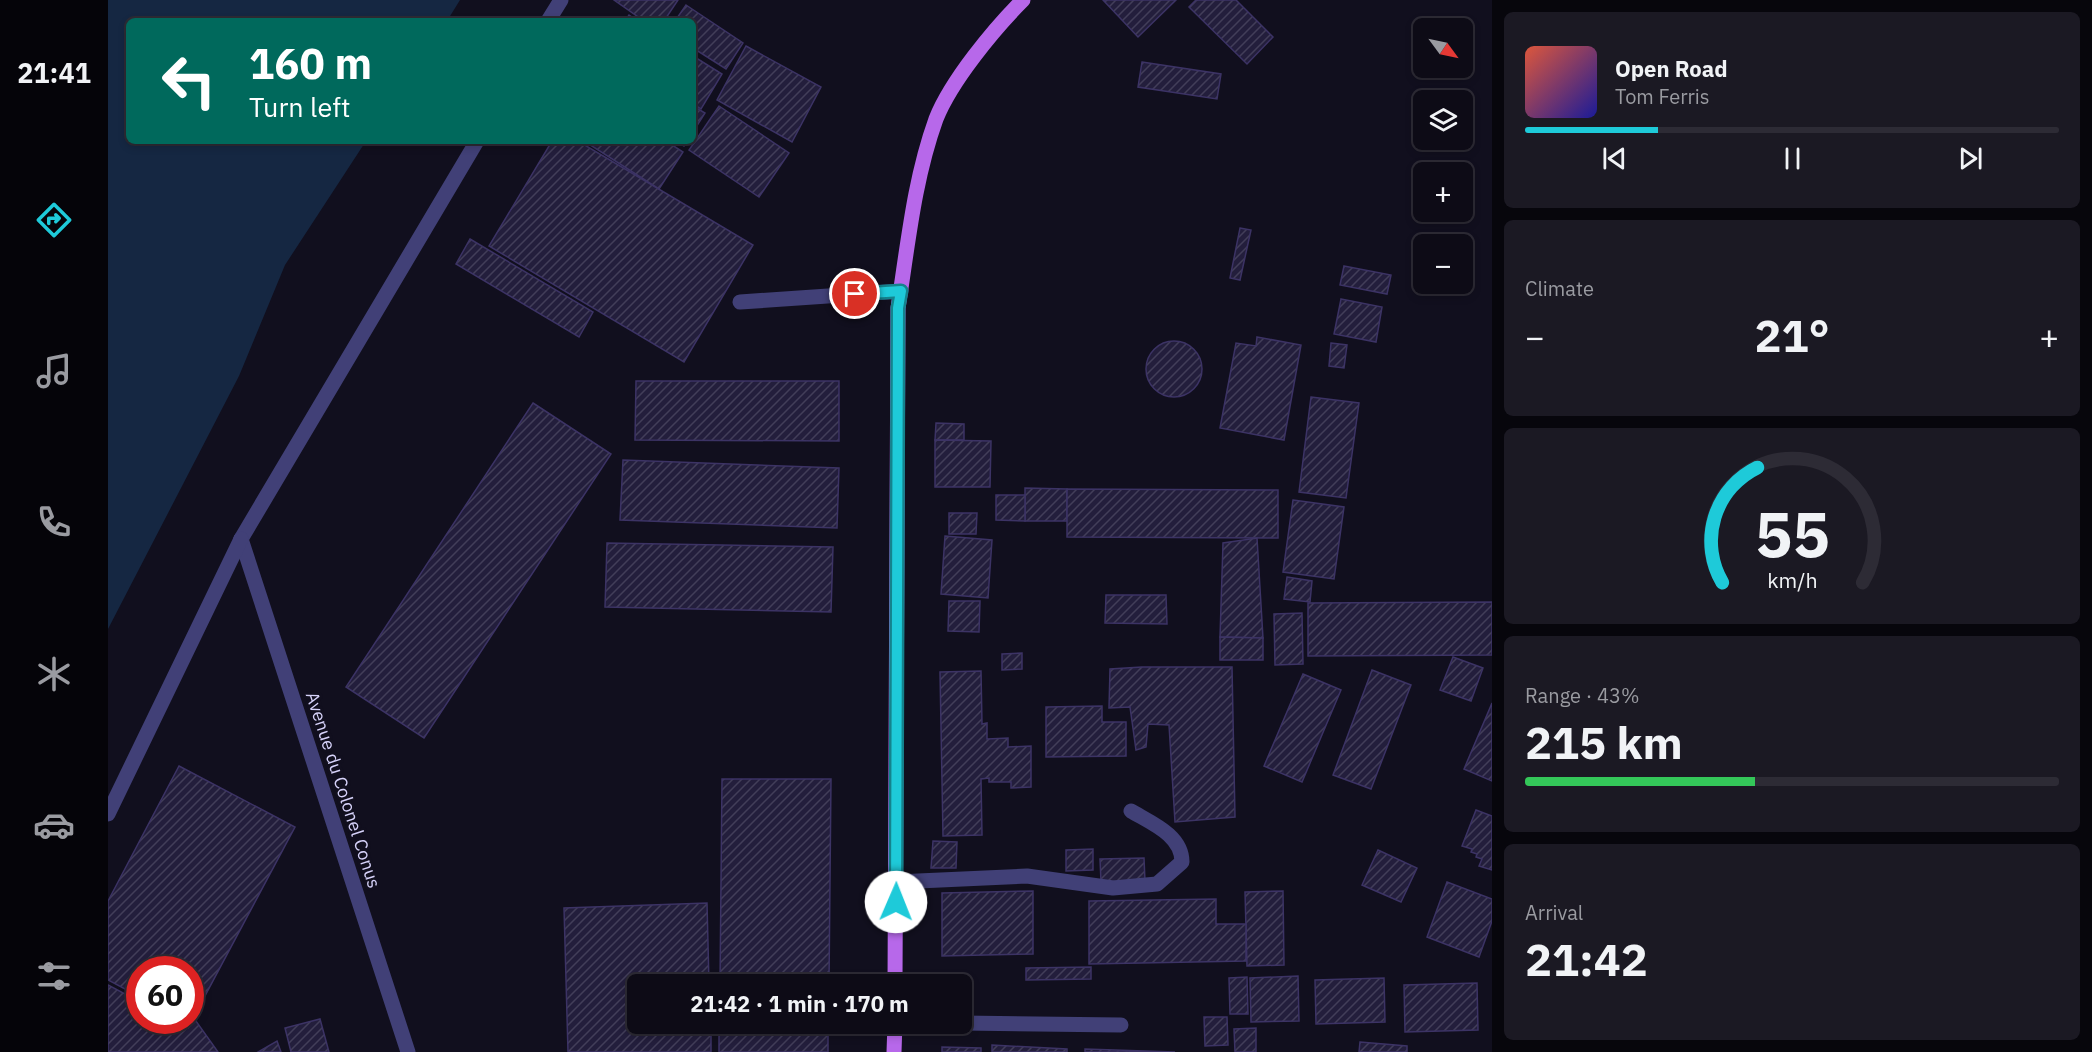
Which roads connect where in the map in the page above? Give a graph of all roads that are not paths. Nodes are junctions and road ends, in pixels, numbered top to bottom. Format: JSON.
{"nodes":[{"id":1,"x":561,"y":0,"type":"edge"},
{"id":2,"x":1023,"y":0,"type":"edge"},
{"id":3,"x":550,"y":18,"type":"edge"},
{"id":4,"x":475,"y":144,"type":"edge"},
{"id":5,"x":901,"y":291,"type":"junction"},
{"id":6,"x":740,"y":302,"type":"dead end"},
{"id":7,"x":242,"y":539,"type":"junction"},
{"id":8,"x":1131,"y":811,"type":"dead end"},
{"id":9,"x":108,"y":814,"type":"edge"},
{"id":10,"x":896,"y":882,"type":"junction"},
{"id":11,"x":895,"y":974,"type":"edge"},
{"id":12,"x":972,"y":1023,"type":"edge"},
{"id":13,"x":1121,"y":1025,"type":"dead end"},
{"id":14,"x":895,"y":1034,"type":"edge"},
{"id":15,"x":408,"y":1052,"type":"edge"},
{"id":16,"x":894,"y":1052,"type":"edge"}],
"edges":[{"from":1,"to":3,"type":"street"},
{"from":2,"to":5,"type":"main road"},
{"from":4,"to":7,"type":"street"},
{"from":5,"to":6,"type":"street"},
{"from":5,"to":10,"type":"main road"},
{"from":7,"to":9,"type":"street"},
{"from":7,"to":15,"type":"street","name":"Avenue du Colonel Conus"},
{"from":8,"to":10,"type":"street"},
{"from":10,"to":11,"type":"main road"},
{"from":12,"to":13,"type":"street"},
{"from":14,"to":16,"type":"main road"}]}
